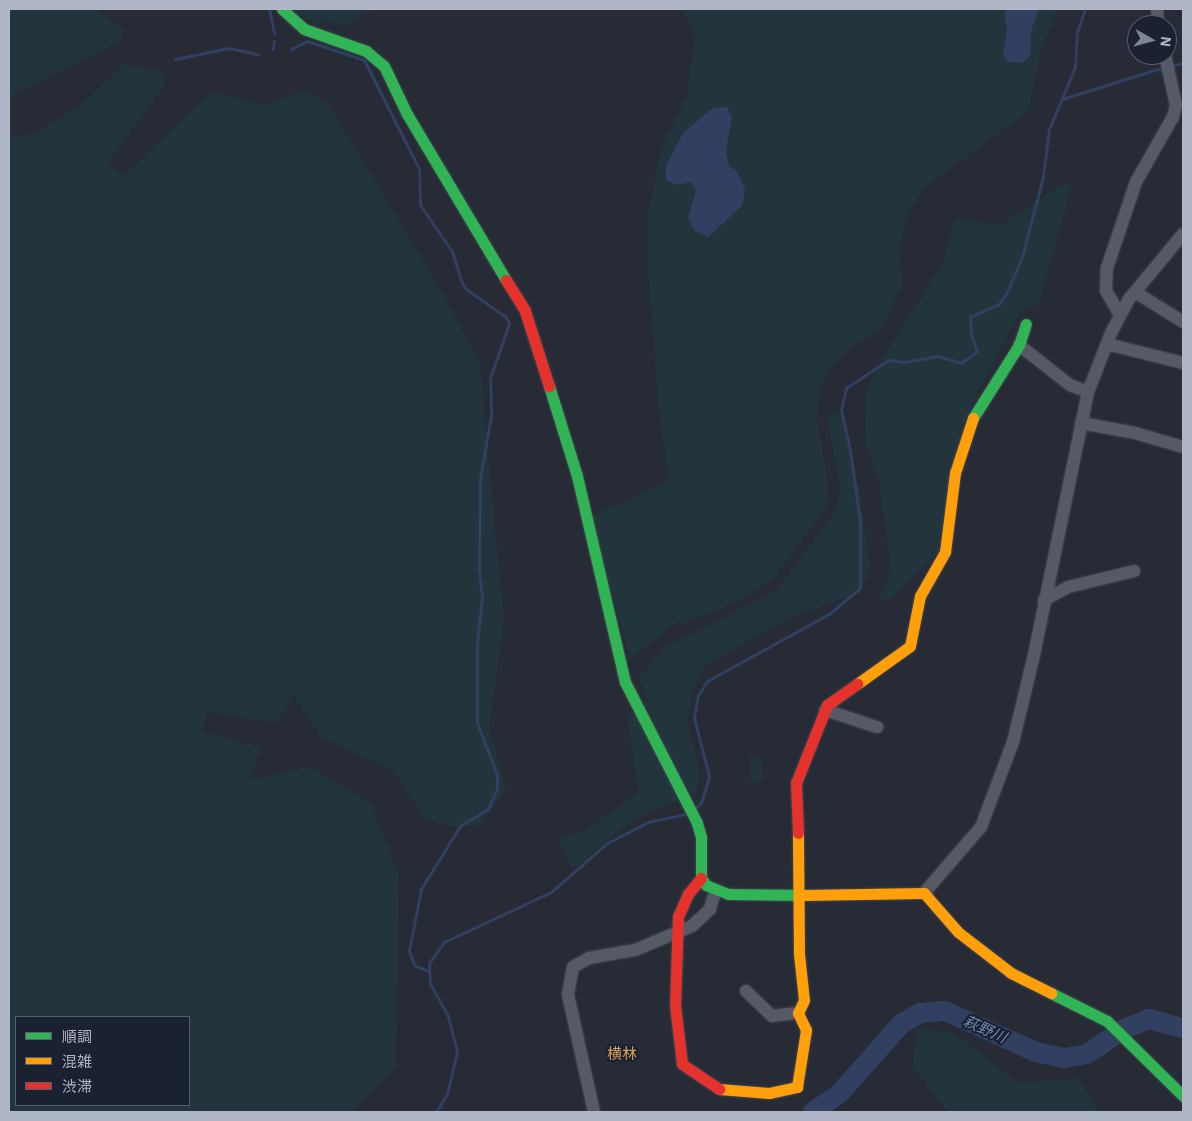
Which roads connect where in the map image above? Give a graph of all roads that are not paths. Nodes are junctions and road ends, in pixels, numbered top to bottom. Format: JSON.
{"nodes":[{"id":1,"x":282,"y":9,"type":"edge"},
{"id":2,"x":1167,"y":65,"type":"edge"},
{"id":3,"x":1183,"y":234,"type":"edge"},
{"id":4,"x":1135,"y":292,"type":"junction"},
{"id":5,"x":1120,"y":315,"type":"junction"},
{"id":6,"x":1183,"y":322,"type":"edge"},
{"id":7,"x":1026,"y":324,"type":"dead end"},
{"id":8,"x":1107,"y":344,"type":"junction"},
{"id":9,"x":1019,"y":345,"type":"junction"},
{"id":10,"x":1183,"y":363,"type":"edge"},
{"id":11,"x":1088,"y":392,"type":"junction"},
{"id":12,"x":1081,"y":423,"type":"junction"},
{"id":13,"x":1183,"y":448,"type":"edge"},
{"id":14,"x":1134,"y":572,"type":"dead end"},
{"id":15,"x":1044,"y":600,"type":"junction"},
{"id":16,"x":825,"y":710,"type":"junction"},
{"id":17,"x":877,"y":727,"type":"dead end"},
{"id":18,"x":701,"y":878,"type":"junction"},
{"id":19,"x":715,"y":891,"type":"junction"},
{"id":20,"x":924,"y":893,"type":"junction"},
{"id":21,"x":799,"y":896,"type":"junction"},
{"id":22,"x":677,"y":933,"type":"junction"},
{"id":23,"x":746,"y":991,"type":"dead end"},
{"id":24,"x":798,"y":1013,"type":"junction"},
{"id":25,"x":1183,"y":1096,"type":"edge"},
{"id":26,"x":594,"y":1112,"type":"edge"}],
"edges":[{"from":1,"to":18,"type":"street"},
{"from":2,"to":5,"type":"street"},
{"from":3,"to":4,"type":"street"},
{"from":4,"to":5,"type":"street"},
{"from":4,"to":6,"type":"street"},
{"from":5,"to":8,"type":"street"},
{"from":7,"to":9,"type":"street"},
{"from":8,"to":10,"type":"street"},
{"from":8,"to":11,"type":"street"},
{"from":9,"to":11,"type":"street"},
{"from":9,"to":16,"type":"street"},
{"from":11,"to":12,"type":"street"},
{"from":12,"to":13,"type":"street"},
{"from":12,"to":15,"type":"street"},
{"from":14,"to":15,"type":"street"},
{"from":15,"to":20,"type":"street"},
{"from":16,"to":17,"type":"street"},
{"from":16,"to":21,"type":"street"},
{"from":18,"to":19,"type":"street"},
{"from":18,"to":22,"type":"street"},
{"from":19,"to":21,"type":"street"},
{"from":19,"to":22,"type":"street"},
{"from":20,"to":21,"type":"street"},
{"from":20,"to":25,"type":"street"},
{"from":21,"to":24,"type":"street"},
{"from":22,"to":24,"type":"street"},
{"from":22,"to":26,"type":"street"},
{"from":23,"to":24,"type":"street"}]}
